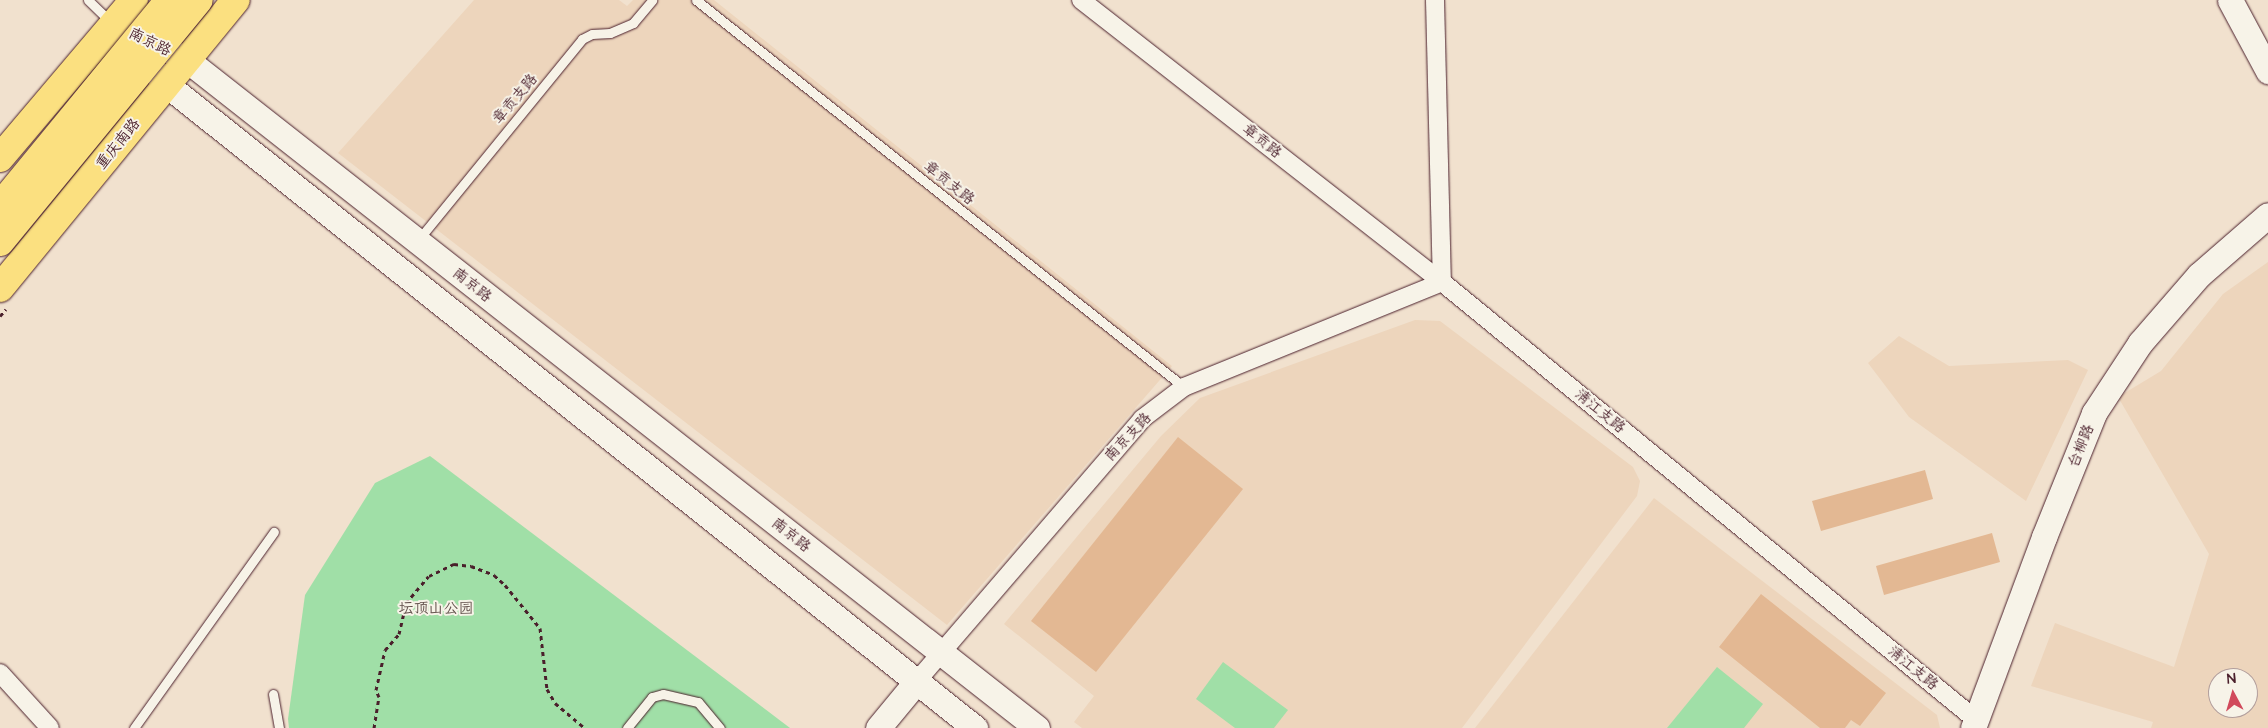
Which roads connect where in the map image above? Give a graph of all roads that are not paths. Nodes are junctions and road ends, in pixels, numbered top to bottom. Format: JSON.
{"nodes":[{"id":1,"x":88,"y":0,"type":"edge"},
{"id":2,"x":134,"y":0,"type":"edge"},
{"id":3,"x":169,"y":0,"type":"edge"},
{"id":4,"x":199,"y":0,"type":"edge"},
{"id":5,"x":236,"y":0,"type":"edge"},
{"id":6,"x":652,"y":0,"type":"edge"},
{"id":7,"x":696,"y":0,"type":"edge"},
{"id":8,"x":1081,"y":0,"type":"edge"},
{"id":9,"x":1436,"y":0,"type":"edge"},
{"id":10,"x":2230,"y":0,"type":"edge"},
{"id":11,"x":114,"y":24,"type":"junction"},
{"id":12,"x":187,"y":60,"type":"junction"},
{"id":13,"x":2268,"y":71,"type":"edge"},
{"id":14,"x":167,"y":85,"type":"junction"},
{"id":15,"x":0,"y":158,"type":"edge"},
{"id":16,"x":0,"y":206,"type":"edge"},
{"id":17,"x":2268,"y":215,"type":"edge"},
{"id":18,"x":417,"y":241,"type":"junction"},
{"id":19,"x":0,"y":242,"type":"edge"},
{"id":20,"x":1442,"y":282,"type":"junction"},
{"id":21,"x":0,"y":288,"type":"edge"},
{"id":22,"x":1184,"y":387,"type":"junction"},
{"id":23,"x":274,"y":532,"type":"dead end"},
{"id":24,"x":940,"y":652,"type":"junction"},
{"id":25,"x":0,"y":673,"type":"edge"},
{"id":26,"x":916,"y":682,"type":"junction"},
{"id":27,"x":273,"y":694,"type":"dead end"},
{"id":28,"x":1974,"y":724,"type":"edge"},
{"id":29,"x":50,"y":728,"type":"edge"},
{"id":30,"x":134,"y":728,"type":"edge"},
{"id":31,"x":279,"y":728,"type":"edge"},
{"id":32,"x":627,"y":728,"type":"edge"},
{"id":33,"x":720,"y":728,"type":"edge"},
{"id":34,"x":878,"y":728,"type":"edge"},
{"id":35,"x":975,"y":728,"type":"edge"},
{"id":36,"x":1037,"y":728,"type":"edge"}],
"edges":[{"from":1,"to":11,"type":"lane"},
{"from":2,"to":11,"type":"main road"},
{"from":3,"to":16,"type":"main road","bridge":true},
{"from":4,"to":19,"type":"main road","bridge":true},
{"from":5,"to":12,"type":"main road","name":"重庆南路"},
{"from":6,"to":18,"type":"lane","name":"章贡支路"},
{"from":7,"to":22,"type":"lane","name":"章贡支路"},
{"from":8,"to":20,"type":"street","name":"章贡路"},
{"from":9,"to":20,"type":"street"},
{"from":10,"to":13,"type":"main road"},
{"from":11,"to":12,"type":"main road","name":"南京路"},
{"from":11,"to":14,"type":"main road","name":"南京路"},
{"from":11,"to":15,"type":"main road"},
{"from":12,"to":14,"type":"main road","name":"重庆南路"},
{"from":12,"to":18,"type":"main road","name":"南京路"},
{"from":14,"to":21,"type":"main road","name":"重庆南路"},
{"from":14,"to":26,"type":"main road","name":"南京路"},
{"from":17,"to":28,"type":"main road","name":"台柳路"},
{"from":18,"to":24,"type":"main road","name":"南京路"},
{"from":20,"to":22,"type":"street","name":"南京支路"},
{"from":20,"to":28,"type":"street","name":"清江支路"},
{"from":22,"to":24,"type":"street","name":"南京支路"},
{"from":23,"to":30,"type":"lane"},
{"from":24,"to":26,"type":"street","name":"南京支路"},
{"from":24,"to":36,"type":"main road","name":"南京路"},
{"from":25,"to":29,"type":"street"},
{"from":26,"to":34,"type":"main road"},
{"from":26,"to":35,"type":"main road","name":"南京路"},
{"from":27,"to":31,"type":"lane"},
{"from":32,"to":33,"type":"lane"}]}
